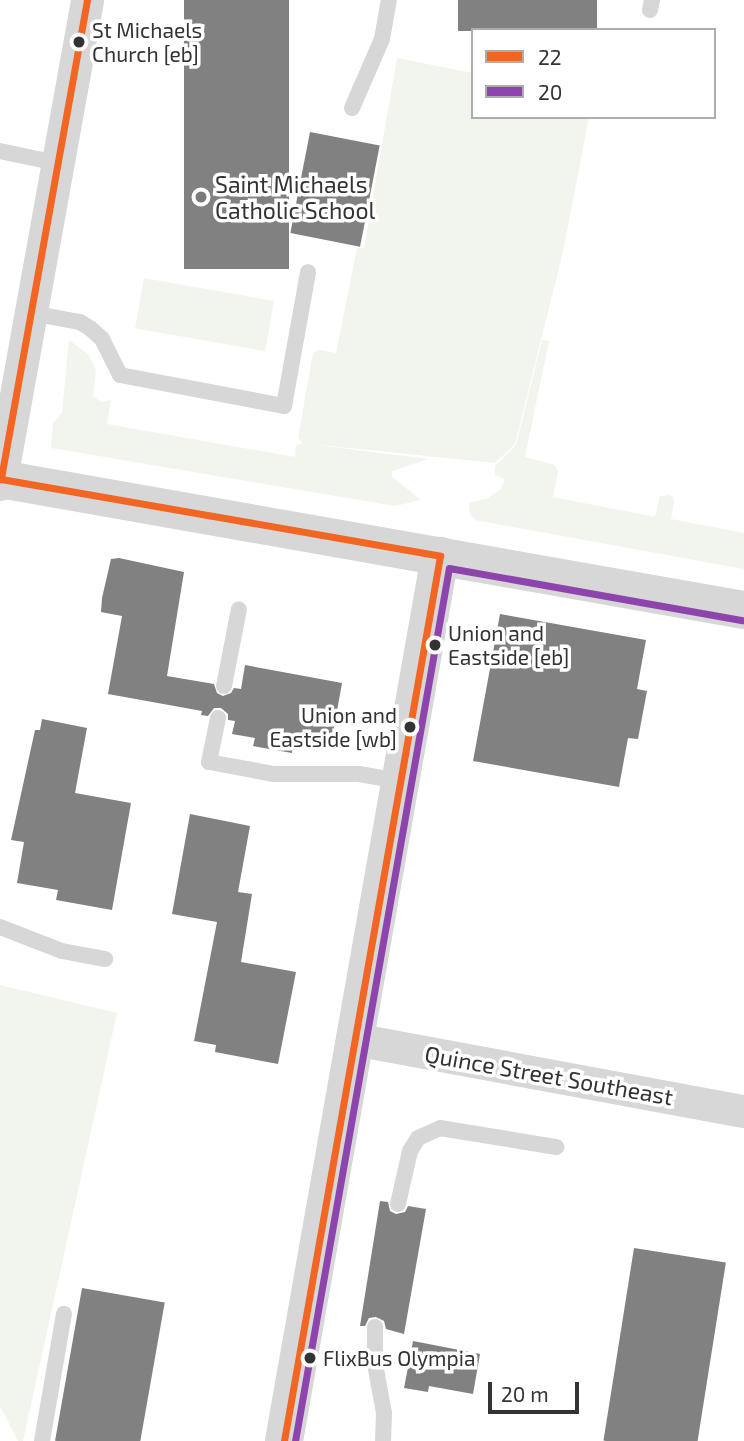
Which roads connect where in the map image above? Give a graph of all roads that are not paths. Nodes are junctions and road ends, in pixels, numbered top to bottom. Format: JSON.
{"nodes":[{"id":1,"x":87,"y":0,"type":"edge"},
{"id":2,"x":389,"y":0,"type":"edge"},
{"id":3,"x":352,"y":108,"type":"dead end"},
{"id":4,"x":0,"y":151,"type":"edge"},
{"id":5,"x":57,"y":163,"type":"junction"},
{"id":6,"x":308,"y":272,"type":"dead end"},
{"id":7,"x":31,"y":313,"type":"junction"},
{"id":8,"x":0,"y":481,"type":"edge"},
{"id":9,"x":440,"y":556,"type":"junction"},
{"id":10,"x":239,"y":609,"type":"dead end"},
{"id":11,"x":744,"y":610,"type":"edge"},
{"id":12,"x":224,"y":686,"type":"dead end"},
{"id":13,"x":218,"y":718,"type":"dead end"},
{"id":14,"x":400,"y":781,"type":"junction"},
{"id":15,"x":0,"y":927,"type":"edge"},
{"id":16,"x":105,"y":959,"type":"dead end"},
{"id":17,"x":354,"y":1039,"type":"junction"},
{"id":18,"x":744,"y":1111,"type":"edge"},
{"id":19,"x":556,"y":1147,"type":"dead end"},
{"id":20,"x":398,"y":1204,"type":"dead end"},
{"id":21,"x":64,"y":1314,"type":"dead end"},
{"id":22,"x":375,"y":1327,"type":"dead end"},
{"id":23,"x":42,"y":1441,"type":"edge"},
{"id":24,"x":284,"y":1441,"type":"edge"},
{"id":25,"x":383,"y":1441,"type":"edge"}],
"edges":[{"from":1,"to":5,"type":"street"},
{"from":2,"to":3,"type":"lane"},
{"from":4,"to":5,"type":"lane"},
{"from":5,"to":7,"type":"street"},
{"from":6,"to":7,"type":"lane"},
{"from":7,"to":8,"type":"street"},
{"from":8,"to":9,"type":"street"},
{"from":9,"to":11,"type":"street"},
{"from":9,"to":14,"type":"street"},
{"from":10,"to":12,"type":"lane"},
{"from":13,"to":14,"type":"lane"},
{"from":14,"to":17,"type":"street"},
{"from":15,"to":16,"type":"lane"},
{"from":17,"to":18,"type":"street","name":"Quince Street Southeast"},
{"from":17,"to":24,"type":"street"},
{"from":19,"to":20,"type":"lane"},
{"from":21,"to":23,"type":"lane"},
{"from":22,"to":25,"type":"lane"}]}
